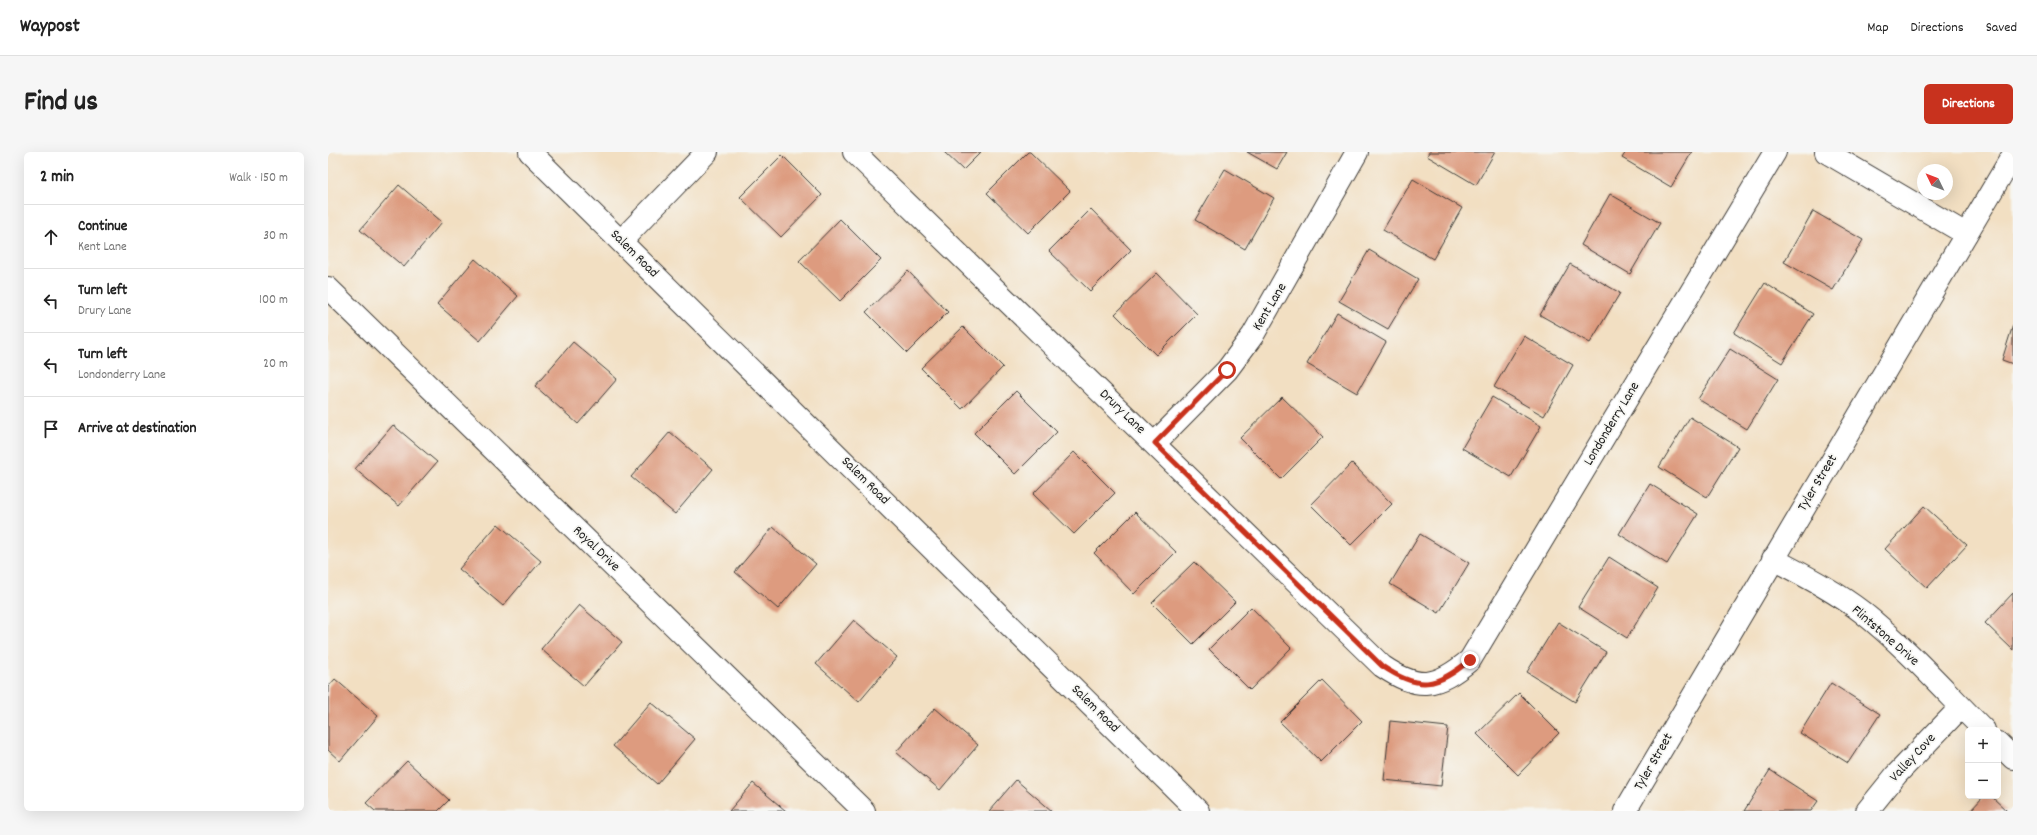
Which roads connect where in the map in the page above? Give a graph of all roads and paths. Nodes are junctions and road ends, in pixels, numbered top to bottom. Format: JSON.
{"nodes":[{"id":1,"x":530,"y":152,"type":"edge"},
{"id":2,"x":707,"y":152,"type":"edge"},
{"id":3,"x":854,"y":152,"type":"edge"},
{"id":4,"x":1357,"y":152,"type":"edge"},
{"id":5,"x":1775,"y":152,"type":"edge"},
{"id":6,"x":1826,"y":152,"type":"edge"},
{"id":7,"x":2013,"y":155,"type":"edge"},
{"id":8,"x":1966,"y":234,"type":"junction"},
{"id":9,"x":621,"y":241,"type":"junction"},
{"id":10,"x":328,"y":288,"type":"edge"},
{"id":11,"x":1155,"y":443,"type":"junction"},
{"id":12,"x":1773,"y":559,"type":"junction"},
{"id":13,"x":1436,"y":682,"type":"joint"},
{"id":14,"x":1961,"y":707,"type":"junction"},
{"id":15,"x":1981,"y":727,"type":"edge"},
{"id":16,"x":2001,"y":747,"type":"edge"},
{"id":17,"x":2013,"y":758,"type":"edge"},
{"id":18,"x":864,"y":811,"type":"edge"},
{"id":19,"x":1198,"y":811,"type":"edge"},
{"id":20,"x":1625,"y":811,"type":"edge"},
{"id":21,"x":1867,"y":811,"type":"edge"}],
"edges":[{"from":1,"to":9,"type":"street","name":"Salem Road"},
{"from":2,"to":9,"type":"street"},
{"from":3,"to":11,"type":"street","name":"Drury Lane"},
{"from":4,"to":11,"type":"street","name":"Kent Lane"},
{"from":5,"to":13,"type":"street","name":"Londonderry Lane"},
{"from":6,"to":8,"type":"street"},
{"from":7,"to":8,"type":"street","name":"Tyler Street"},
{"from":8,"to":12,"type":"street","name":"Tyler Street"},
{"from":9,"to":19,"type":"street","name":"Salem Road"},
{"from":10,"to":18,"type":"street","name":"Royal Drive"},
{"from":11,"to":13,"type":"street","name":"Drury Lane"},
{"from":12,"to":14,"type":"street","name":"Flintstone Drive"},
{"from":12,"to":20,"type":"street","name":"Tyler Street"},
{"from":14,"to":15,"type":"street","name":"Flintstone Drive"},
{"from":14,"to":21,"type":"street","name":"Valley Cove"},
{"from":16,"to":17,"type":"street"}]}
